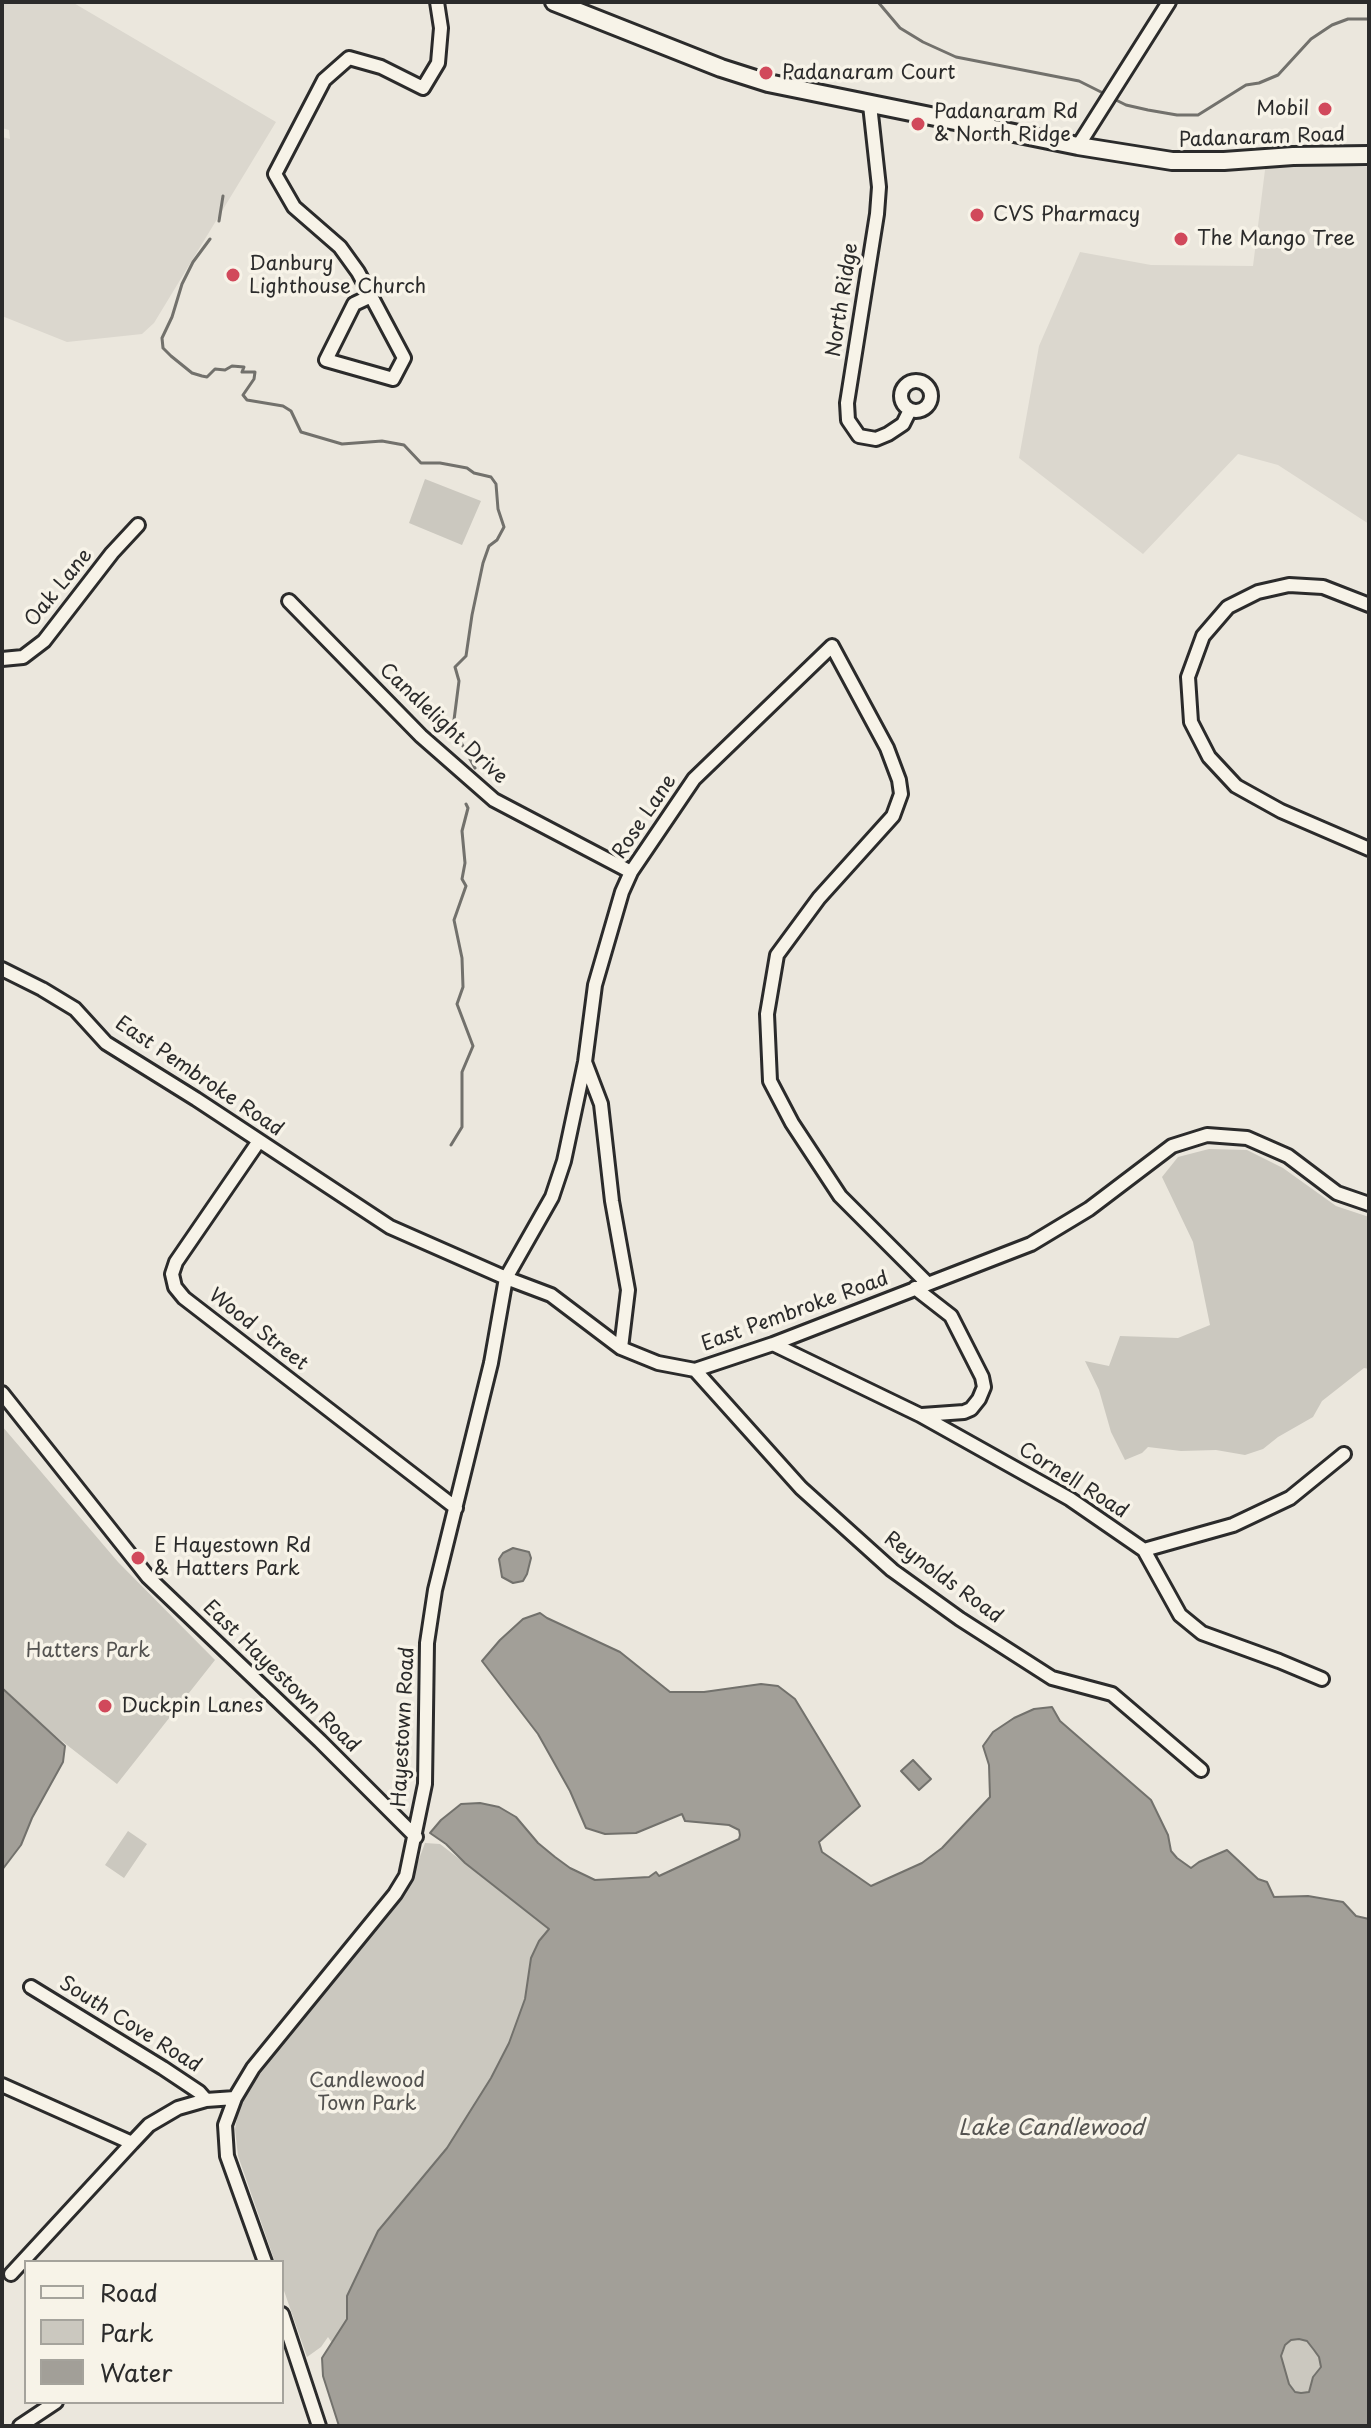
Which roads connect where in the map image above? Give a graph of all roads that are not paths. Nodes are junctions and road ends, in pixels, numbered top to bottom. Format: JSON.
{"nodes":[{"id":1,"x":437,"y":2,"type":"edge"},
{"id":2,"x":554,"y":2,"type":"edge"},
{"id":3,"x":1169,"y":2,"type":"edge"},
{"id":4,"x":870,"y":105,"type":"junction"},
{"id":5,"x":1078,"y":146,"type":"junction"},
{"id":6,"x":1369,"y":155,"type":"edge"},
{"id":7,"x":371,"y":296,"type":"junction"},
{"id":8,"x":910,"y":410,"type":"dead end"},
{"id":9,"x":138,"y":525,"type":"dead end"},
{"id":10,"x":289,"y":601,"type":"dead end"},
{"id":11,"x":1369,"y":605,"type":"edge"},
{"id":12,"x":2,"y":659,"type":"edge"},
{"id":13,"x":1369,"y":849,"type":"edge"},
{"id":14,"x":631,"y":872,"type":"junction"},
{"id":15,"x":2,"y":969,"type":"edge"},
{"id":16,"x":585,"y":1062,"type":"junction"},
{"id":17,"x":259,"y":1141,"type":"junction"},
{"id":18,"x":1369,"y":1204,"type":"edge"},
{"id":19,"x":506,"y":1278,"type":"junction"},
{"id":20,"x":921,"y":1286,"type":"junction"},
{"id":21,"x":773,"y":1344,"type":"junction"},
{"id":22,"x":621,"y":1348,"type":"junction"},
{"id":23,"x":695,"y":1370,"type":"junction"},
{"id":24,"x":2,"y":1393,"type":"edge"},
{"id":25,"x":920,"y":1415,"type":"junction"},
{"id":26,"x":1344,"y":1454,"type":"dead end"},
{"id":27,"x":456,"y":1508,"type":"junction"},
{"id":28,"x":1144,"y":1550,"type":"junction"},
{"id":29,"x":1322,"y":1679,"type":"dead end"},
{"id":30,"x":1201,"y":1770,"type":"dead end"},
{"id":31,"x":416,"y":1837,"type":"junction"},
{"id":32,"x":31,"y":1987,"type":"dead end"},
{"id":33,"x":2,"y":2085,"type":"edge"},
{"id":34,"x":235,"y":2098,"type":"junction"},
{"id":35,"x":206,"y":2100,"type":"junction"},
{"id":36,"x":132,"y":2143,"type":"junction"},
{"id":37,"x":264,"y":2260,"type":"edge"},
{"id":38,"x":11,"y":2274,"type":"dead end"},
{"id":39,"x":284,"y":2320,"type":"edge"},
{"id":40,"x":53,"y":2404,"type":"edge"},
{"id":41,"x":20,"y":2426,"type":"edge"},
{"id":42,"x":319,"y":2426,"type":"edge"}],
"edges":[{"from":1,"to":7,"type":"street"},
{"from":2,"to":4,"type":"main road","name":"Padanaram Road"},
{"from":3,"to":5,"type":"street"},
{"from":4,"to":5,"type":"main road","name":"Padanaram Road"},
{"from":4,"to":8,"type":"street","name":"North Ridge"},
{"from":5,"to":6,"type":"main road","name":"Padanaram Road"},
{"from":7,"to":7,"type":"street"},
{"from":9,"to":12,"type":"street","name":"Oak Lane"},
{"from":10,"to":14,"type":"street","name":"Candlelight Drive"},
{"from":11,"to":13,"type":"street"},
{"from":14,"to":16,"type":"street","name":"Rose Lane"},
{"from":14,"to":20,"type":"street","name":"Rose Lane"},
{"from":15,"to":17,"type":"street","name":"East Pembroke Road"},
{"from":16,"to":19,"type":"street","name":"Rose Lane"},
{"from":16,"to":22,"type":"street","name":"Rose Lane"},
{"from":17,"to":19,"type":"street","name":"East Pembroke Road"},
{"from":17,"to":27,"type":"street","name":"Wood Street"},
{"from":18,"to":20,"type":"street","name":"East Pembroke Road"},
{"from":19,"to":22,"type":"street","name":"East Pembroke Road"},
{"from":19,"to":27,"type":"street","name":"Hayestown Road"},
{"from":20,"to":21,"type":"street","name":"East Pembroke Road"},
{"from":20,"to":25,"type":"street"},
{"from":21,"to":23,"type":"street","name":"East Pembroke Road"},
{"from":21,"to":25,"type":"street","name":"Cornell Road"},
{"from":22,"to":23,"type":"street","name":"East Pembroke Road"},
{"from":23,"to":30,"type":"street","name":"Reynolds Road"},
{"from":24,"to":31,"type":"street","name":"East Hayestown Road"},
{"from":25,"to":28,"type":"street","name":"Cornell Road"},
{"from":26,"to":28,"type":"street"},
{"from":27,"to":31,"type":"street","name":"Hayestown Road"},
{"from":28,"to":29,"type":"street","name":"Cornell Road"},
{"from":31,"to":34,"type":"street","name":"Hayestown Road"},
{"from":32,"to":35,"type":"street","name":"South Cove Road"},
{"from":33,"to":36,"type":"street"},
{"from":34,"to":35,"type":"street"},
{"from":34,"to":37,"type":"street","name":"Hayestown Road"},
{"from":35,"to":36,"type":"street"},
{"from":36,"to":38,"type":"street"},
{"from":39,"to":42,"type":"street"},
{"from":40,"to":41,"type":"street"}]}
